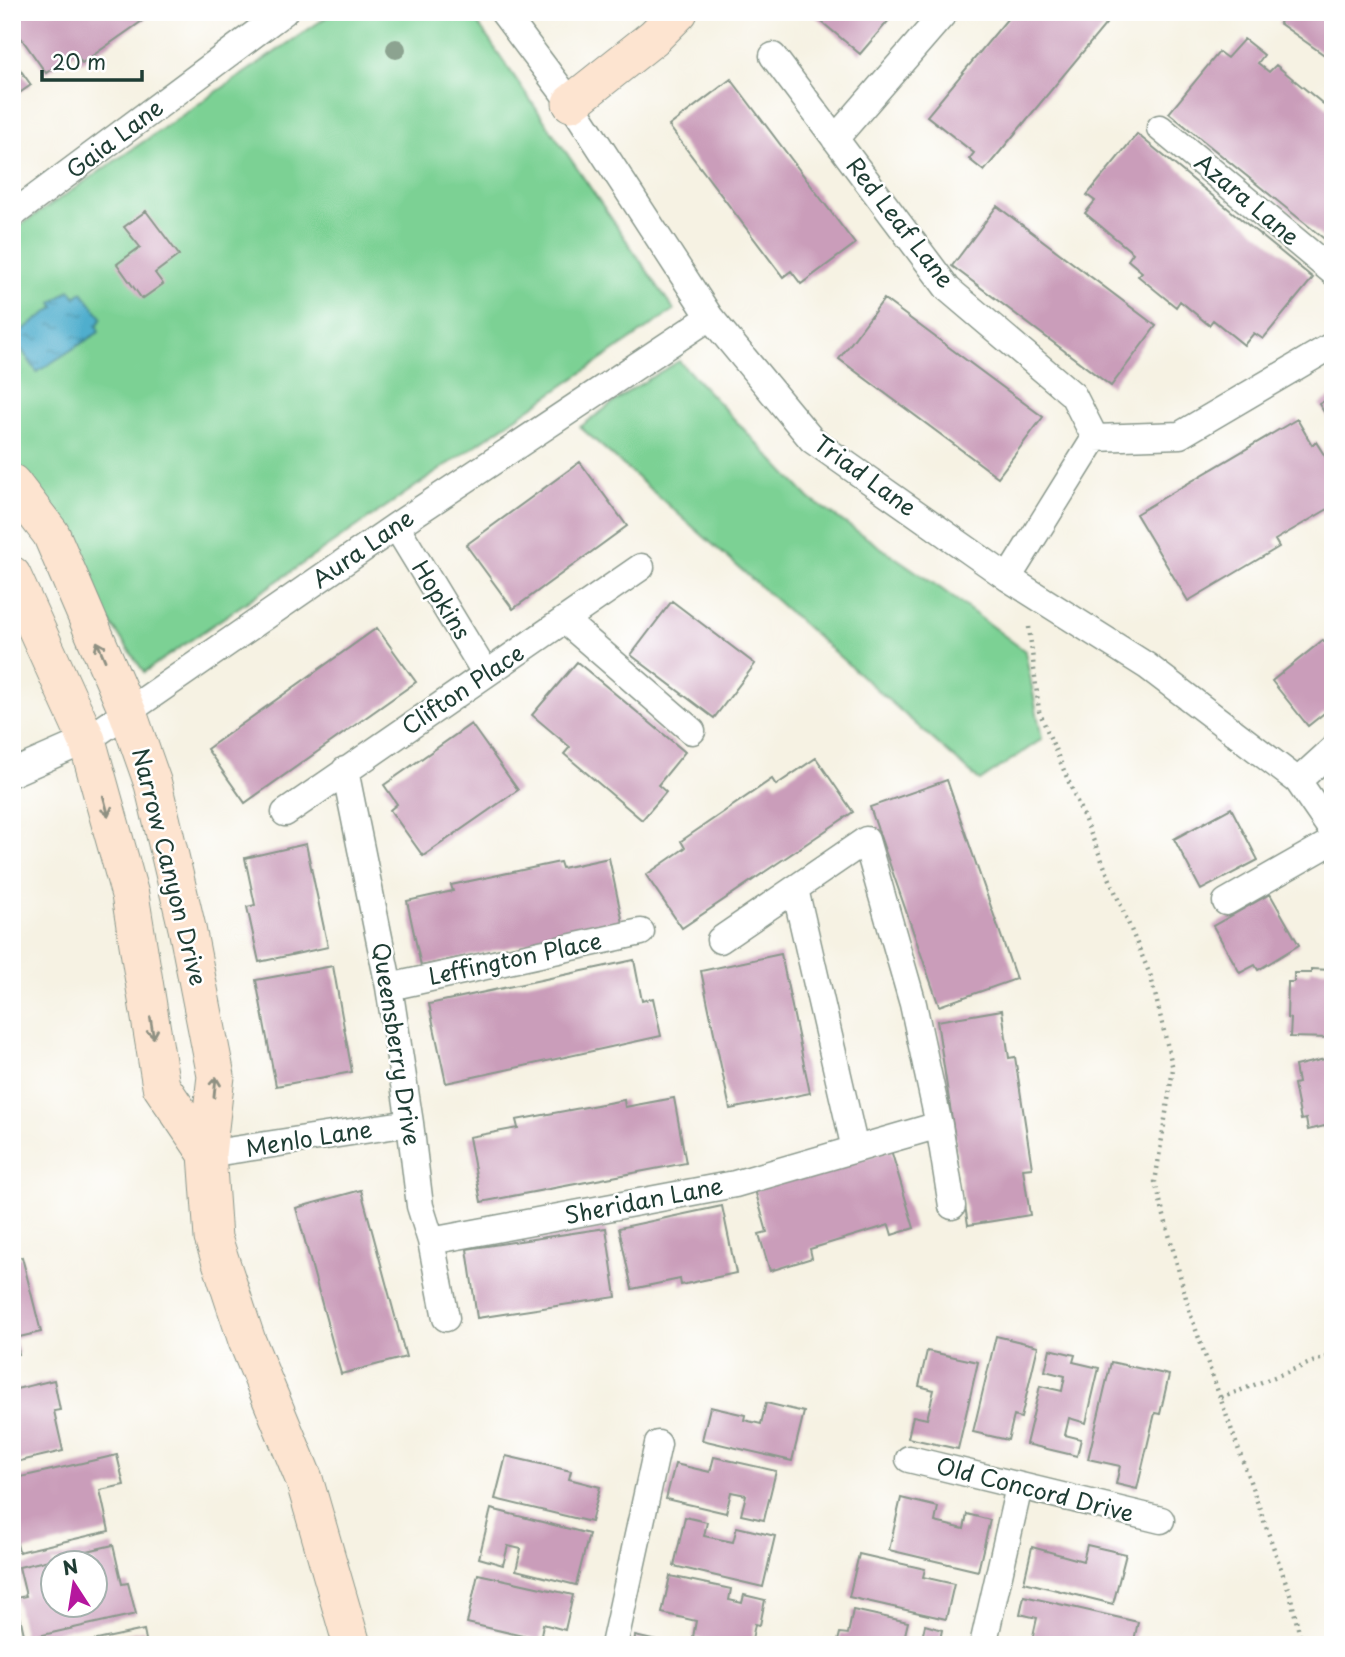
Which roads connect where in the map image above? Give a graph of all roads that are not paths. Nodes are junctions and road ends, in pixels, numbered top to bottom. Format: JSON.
{"nodes":[{"id":1,"x":284,"y":12,"type":"edge"},
{"id":2,"x":503,"y":12,"type":"edge"},
{"id":3,"x":679,"y":12,"type":"edge"},
{"id":4,"x":945,"y":12,"type":"edge"},
{"id":5,"x":773,"y":56,"type":"dead end"},
{"id":6,"x":571,"y":103,"type":"junction"},
{"id":7,"x":1160,"y":128,"type":"dead end"},
{"id":8,"x":835,"y":139,"type":"junction"},
{"id":9,"x":12,"y":215,"type":"edge"},
{"id":10,"x":1333,"y":272,"type":"edge"},
{"id":11,"x":710,"y":317,"type":"junction"},
{"id":12,"x":1333,"y":345,"type":"edge"},
{"id":13,"x":1095,"y":438,"type":"junction"},
{"id":14,"x":12,"y":483,"type":"edge"},
{"id":15,"x":396,"y":526,"type":"junction"},
{"id":16,"x":641,"y":567,"type":"dead end"},
{"id":17,"x":12,"y":575,"type":"edge"},
{"id":18,"x":1016,"y":583,"type":"junction"},
{"id":19,"x":564,"y":620,"type":"junction"},
{"id":20,"x":486,"y":674,"type":"junction"},
{"id":21,"x":128,"y":713,"type":"junction"},
{"id":22,"x":692,"y":731,"type":"dead end"},
{"id":23,"x":88,"y":740,"type":"junction"},
{"id":24,"x":1333,"y":749,"type":"edge"},
{"id":25,"x":345,"y":770,"type":"junction"},
{"id":26,"x":12,"y":774,"type":"edge"},
{"id":27,"x":1298,"y":781,"type":"junction"},
{"id":28,"x":285,"y":813,"type":"dead end"},
{"id":29,"x":1333,"y":832,"type":"edge"},
{"id":30,"x":1333,"y":841,"type":"edge"},
{"id":31,"x":795,"y":889,"type":"junction"},
{"id":32,"x":1226,"y":901,"type":"dead end"},
{"id":33,"x":641,"y":932,"type":"dead end"},
{"id":34,"x":720,"y":940,"type":"dead end"},
{"id":35,"x":389,"y":987,"type":"junction"},
{"id":36,"x":410,"y":1123,"type":"junction"},
{"id":37,"x":939,"y":1125,"type":"junction"},
{"id":38,"x":855,"y":1149,"type":"junction"},
{"id":39,"x":207,"y":1154,"type":"junction"},
{"id":40,"x":952,"y":1206,"type":"dead end"},
{"id":41,"x":431,"y":1241,"type":"junction"},
{"id":42,"x":446,"y":1318,"type":"dead end"},
{"id":43,"x":658,"y":1444,"type":"dead end"},
{"id":44,"x":909,"y":1459,"type":"dead end"},
{"id":45,"x":1019,"y":1487,"type":"junction"},
{"id":46,"x":1161,"y":1520,"type":"dead end"},
{"id":47,"x":352,"y":1645,"type":"edge"},
{"id":48,"x":614,"y":1645,"type":"edge"},
{"id":49,"x":983,"y":1645,"type":"edge"}],
"edges":[{"from":1,"to":9,"type":"street","name":"Gaia Lane"},
{"from":2,"to":6,"type":"street","name":"Triad Lane"},
{"from":3,"to":6,"type":"street"},
{"from":4,"to":8,"type":"street"},
{"from":5,"to":8,"type":"street","name":"Red Leaf Lane"},
{"from":6,"to":11,"type":"street","name":"Triad Lane"},
{"from":7,"to":10,"type":"street","name":"Azara Lane"},
{"from":8,"to":13,"type":"street","name":"Red Leaf Lane"},
{"from":11,"to":15,"type":"street","name":"Aura Lane"},
{"from":11,"to":18,"type":"street","name":"Triad Lane"},
{"from":12,"to":13,"type":"street"},
{"from":13,"to":18,"type":"street"},
{"from":21,"to":14,"type":"street","name":"Narrow Canyon Drive","one_way":true},
{"from":15,"to":20,"type":"street","name":"Hopkins"},
{"from":15,"to":21,"type":"street","name":"Aura Lane"},
{"from":16,"to":19,"type":"street","name":"Clifton Place"},
{"from":17,"to":23,"type":"street","name":"Narrow Canyon Drive"},
{"from":18,"to":27,"type":"street","name":"Triad Lane"},
{"from":19,"to":20,"type":"street","name":"Clifton Place"},
{"from":19,"to":22,"type":"street"},
{"from":20,"to":25,"type":"street","name":"Clifton Place"},
{"from":21,"to":23,"type":"street","name":"Aura Lane"},
{"from":39,"to":21,"type":"street","name":"Narrow Canyon Drive","one_way":true},
{"from":23,"to":26,"type":"street","name":"Aura Lane"},
{"from":23,"to":39,"type":"street","name":"Narrow Canyon Drive","one_way":true},
{"from":24,"to":27,"type":"street"},
{"from":25,"to":28,"type":"street","name":"Clifton Place"},
{"from":25,"to":35,"type":"street","name":"Queensberry Drive"},
{"from":27,"to":29,"type":"street","name":"Triad Lane"},
{"from":30,"to":32,"type":"street"},
{"from":31,"to":34,"type":"street"},
{"from":31,"to":37,"type":"street"},
{"from":31,"to":38,"type":"street"},
{"from":33,"to":35,"type":"street","name":"Leffington Place"},
{"from":35,"to":36,"type":"street","name":"Queensberry Drive"},
{"from":36,"to":39,"type":"street","name":"Menlo Lane"},
{"from":36,"to":41,"type":"street","name":"Queensberry Drive"},
{"from":37,"to":38,"type":"street","name":"Sheridan Lane"},
{"from":37,"to":40,"type":"street"},
{"from":38,"to":41,"type":"street","name":"Sheridan Lane"},
{"from":39,"to":47,"type":"street","name":"Narrow Canyon Drive"},
{"from":41,"to":42,"type":"street","name":"Queensberry Drive"},
{"from":43,"to":48,"type":"street"},
{"from":44,"to":45,"type":"street","name":"Old Concord Drive"},
{"from":45,"to":46,"type":"street","name":"Old Concord Drive"},
{"from":45,"to":49,"type":"street"}]}
